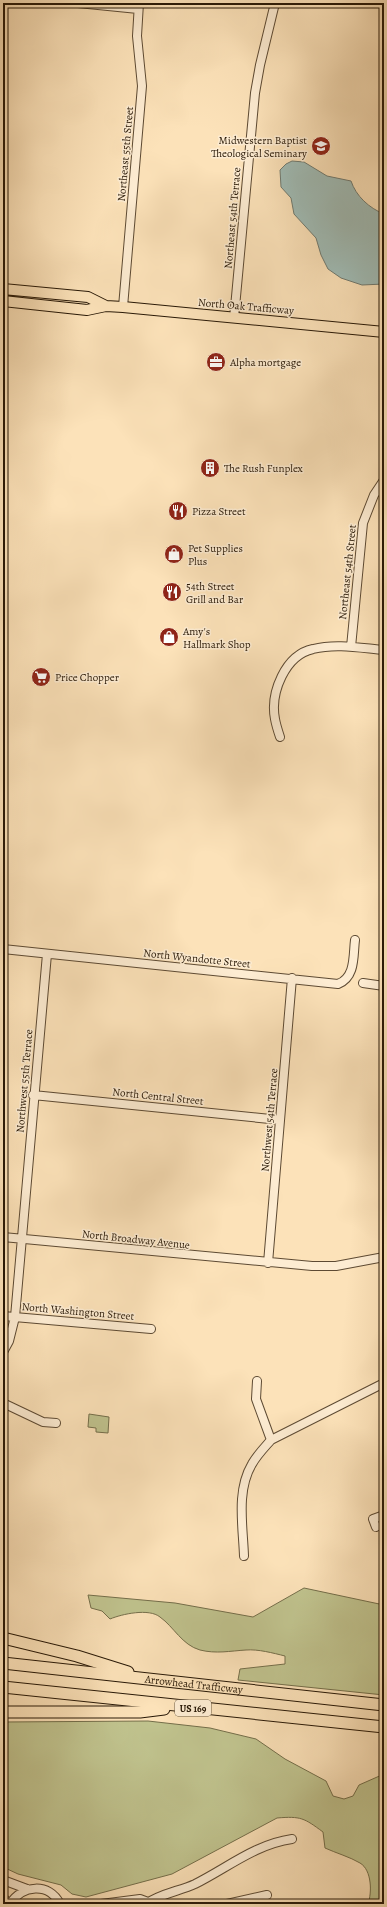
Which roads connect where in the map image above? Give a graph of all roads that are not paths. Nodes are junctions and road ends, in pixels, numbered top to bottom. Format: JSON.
{"nodes":[{"id":1,"x":78,"y":3,"type":"edge"},
{"id":2,"x":275,"y":3,"type":"edge"},
{"id":3,"x":138,"y":6,"type":"edge"},
{"id":4,"x":3,"y":289,"type":"edge"},
{"id":5,"x":3,"y":301,"type":"edge"},
{"id":6,"x":106,"y":306,"type":"junction"},
{"id":7,"x":123,"y":307,"type":"junction"},
{"id":8,"x":234,"y":318,"type":"junction"},
{"id":9,"x":384,"y":332,"type":"edge"},
{"id":10,"x":384,"y":480,"type":"edge"},
{"id":11,"x":351,"y":647,"type":"junction"},
{"id":12,"x":384,"y":650,"type":"edge"},
{"id":13,"x":280,"y":736,"type":"dead end"},
{"id":14,"x":355,"y":940,"type":"dead end"},
{"id":15,"x":3,"y":949,"type":"edge"},
{"id":16,"x":47,"y":954,"type":"junction"},
{"id":17,"x":292,"y":978,"type":"junction"},
{"id":18,"x":363,"y":983,"type":"dead end"},
{"id":19,"x":384,"y":986,"type":"edge"},
{"id":20,"x":33,"y":1095,"type":"junction"},
{"id":21,"x":280,"y":1120,"type":"junction"},
{"id":22,"x":3,"y":1237,"type":"edge"},
{"id":23,"x":21,"y":1239,"type":"junction"},
{"id":24,"x":384,"y":1257,"type":"edge"},
{"id":25,"x":268,"y":1263,"type":"junction"},
{"id":26,"x":3,"y":1316,"type":"edge"},
{"id":27,"x":15,"y":1317,"type":"junction"},
{"id":28,"x":151,"y":1328,"type":"dead end"},
{"id":29,"x":3,"y":1352,"type":"edge"},
{"id":30,"x":257,"y":1381,"type":"dead end"},
{"id":31,"x":384,"y":1383,"type":"edge"},
{"id":32,"x":3,"y":1403,"type":"edge"},
{"id":33,"x":56,"y":1423,"type":"dead end"},
{"id":34,"x":271,"y":1440,"type":"junction"},
{"id":35,"x":384,"y":1516,"type":"edge"},
{"id":36,"x":376,"y":1527,"type":"dead end"},
{"id":37,"x":244,"y":1556,"type":"dead end"},
{"id":38,"x":3,"y":1638,"type":"edge"},
{"id":39,"x":3,"y":1663,"type":"edge"},
{"id":40,"x":149,"y":1679,"type":"junction"},
{"id":41,"x":3,"y":1687,"type":"edge"},
{"id":42,"x":384,"y":1705,"type":"edge"},
{"id":43,"x":182,"y":1707,"type":"junction"},
{"id":44,"x":3,"y":1712,"type":"edge"},
{"id":45,"x":384,"y":1727,"type":"edge"},
{"id":46,"x":292,"y":1839,"type":"dead end"},
{"id":47,"x":3,"y":1880,"type":"edge"},
{"id":48,"x":27,"y":1889,"type":"junction"},
{"id":49,"x":267,"y":1895,"type":"dead end"},
{"id":50,"x":3,"y":1897,"type":"edge"},
{"id":51,"x":147,"y":1903,"type":"edge"},
{"id":52,"x":9,"y":1904,"type":"edge"},
{"id":53,"x":60,"y":1904,"type":"edge"},
{"id":54,"x":101,"y":1904,"type":"edge"},
{"id":55,"x":227,"y":1904,"type":"edge"}],
"edges":[{"from":1,"to":3,"type":"street"},
{"from":2,"to":8,"type":"street","name":"Northeast 54th Terrace"},
{"from":3,"to":7,"type":"street","name":"Northeast 55th Street"},
{"from":4,"to":6,"type":"main road","name":"North Oak Trafficway"},
{"from":5,"to":6,"type":"main road","name":"North Oak Trafficway"},
{"from":6,"to":7,"type":"main road","name":"North Oak Trafficway"},
{"from":7,"to":8,"type":"main road","name":"North Oak Trafficway"},
{"from":8,"to":9,"type":"main road","name":"North Oak Trafficway"},
{"from":10,"to":11,"type":"street","name":"Northeast 54th Street"},
{"from":11,"to":12,"type":"street"},
{"from":11,"to":13,"type":"street"},
{"from":14,"to":17,"type":"street","name":"North Wyandotte Street"},
{"from":15,"to":16,"type":"street","name":"North Wyandotte Street"},
{"from":16,"to":17,"type":"street","name":"North Wyandotte Street"},
{"from":16,"to":20,"type":"street","name":"Northwest 55th Terrace"},
{"from":17,"to":21,"type":"street","name":"Northwest 54th Terrace"},
{"from":18,"to":19,"type":"street"},
{"from":20,"to":21,"type":"street","name":"North Central Street"},
{"from":20,"to":23,"type":"street","name":"Northwest 55th Terrace"},
{"from":21,"to":25,"type":"street","name":"Northwest 54th Terrace"},
{"from":22,"to":23,"type":"street","name":"North Broadway Avenue"},
{"from":23,"to":25,"type":"street","name":"North Broadway Avenue"},
{"from":23,"to":27,"type":"street","name":"Northwest 55th Terrace"},
{"from":24,"to":25,"type":"street","name":"North Broadway Avenue"},
{"from":26,"to":27,"type":"street","name":"North Washington Street"},
{"from":27,"to":28,"type":"street","name":"North Washington Street"},
{"from":27,"to":29,"type":"street","name":"Northwest 55th Terrace"},
{"from":30,"to":34,"type":"street"},
{"from":31,"to":34,"type":"street"},
{"from":32,"to":33,"type":"street"},
{"from":34,"to":37,"type":"street"},
{"from":35,"to":36,"type":"street"},
{"from":38,"to":40,"type":"highway"},
{"from":39,"to":40,"type":"highway","name":"Arrowhead Trafficway","number":"US 169"},
{"from":40,"to":42,"type":"highway","name":"Arrowhead Trafficway","number":"US 169"},
{"from":41,"to":43,"type":"highway","number":"US 169"},
{"from":43,"to":44,"type":"highway"},
{"from":43,"to":45,"type":"highway","number":"US 169"},
{"from":46,"to":51,"type":"street"},
{"from":47,"to":48,"type":"street"},
{"from":48,"to":52,"type":"street"},
{"from":48,"to":53,"type":"street"},
{"from":49,"to":55,"type":"street"},
{"from":50,"to":52,"type":"street"},
{"from":51,"to":54,"type":"street"}]}
